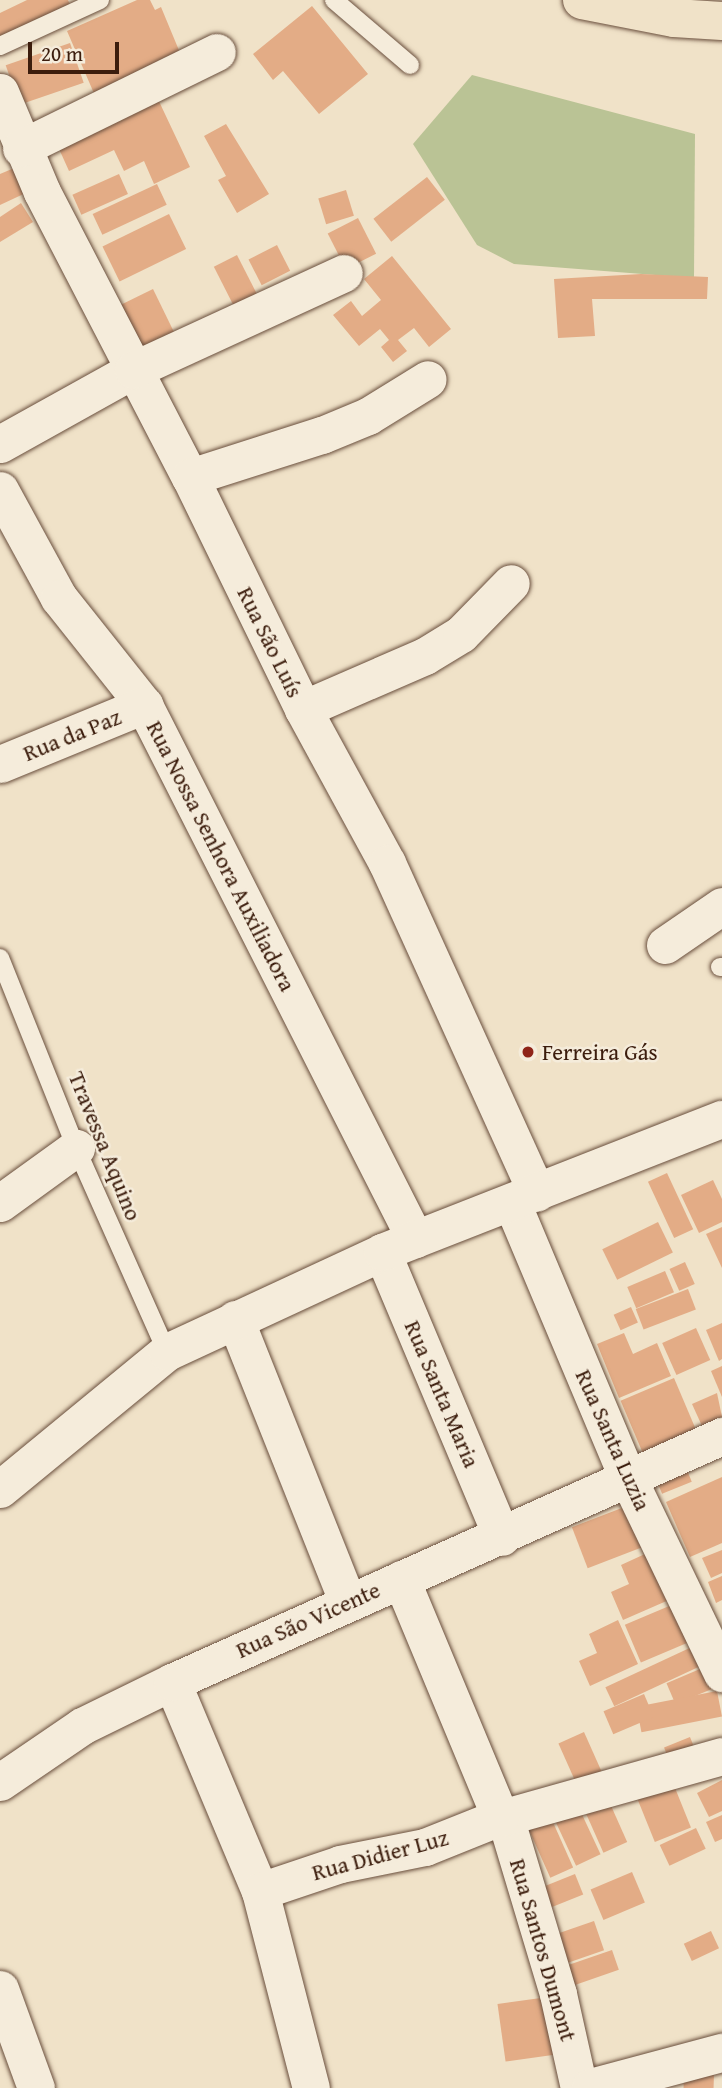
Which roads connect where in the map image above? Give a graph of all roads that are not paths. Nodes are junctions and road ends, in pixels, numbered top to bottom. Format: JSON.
{"nodes":[{"id":1,"x":100,"y":0,"type":"edge"},
{"id":2,"x":334,"y":0,"type":"edge"},
{"id":3,"x":582,"y":0,"type":"edge"},
{"id":4,"x":722,"y":21,"type":"edge"},
{"id":5,"x":0,"y":46,"type":"edge"},
{"id":6,"x":218,"y":52,"type":"dead end"},
{"id":7,"x":410,"y":65,"type":"dead end"},
{"id":8,"x":0,"y":92,"type":"edge"},
{"id":9,"x":21,"y":148,"type":"junction"},
{"id":10,"x":344,"y":272,"type":"dead end"},
{"id":11,"x":133,"y":370,"type":"junction"},
{"id":12,"x":428,"y":379,"type":"dead end"},
{"id":13,"x":0,"y":444,"type":"edge"},
{"id":14,"x":190,"y":477,"type":"junction"},
{"id":15,"x":0,"y":490,"type":"edge"},
{"id":16,"x":511,"y":583,"type":"dead end"},
{"id":17,"x":144,"y":705,"type":"junction"},
{"id":18,"x":303,"y":709,"type":"junction"},
{"id":19,"x":0,"y":764,"type":"edge"},
{"id":20,"x":722,"y":906,"type":"edge"},
{"id":21,"x":665,"y":945,"type":"dead end"},
{"id":22,"x":0,"y":958,"type":"edge"},
{"id":23,"x":722,"y":1118,"type":"edge"},
{"id":24,"x":76,"y":1148,"type":"junction"},
{"id":25,"x":525,"y":1198,"type":"junction"},
{"id":26,"x":0,"y":1203,"type":"edge"},
{"id":27,"x":399,"y":1245,"type":"junction"},
{"id":28,"x":235,"y":1320,"type":"junction"},
{"id":29,"x":167,"y":1352,"type":"junction"},
{"id":30,"x":722,"y":1436,"type":"edge"},
{"id":31,"x":627,"y":1476,"type":"junction"},
{"id":32,"x":0,"y":1489,"type":"edge"},
{"id":33,"x":502,"y":1537,"type":"junction"},
{"id":34,"x":401,"y":1579,"type":"junction"},
{"id":35,"x":347,"y":1601,"type":"junction"},
{"id":36,"x":719,"y":1657,"type":"edge"},
{"id":37,"x":172,"y":1682,"type":"junction"},
{"id":38,"x":722,"y":1756,"type":"edge"},
{"id":39,"x":0,"y":1782,"type":"edge"},
{"id":40,"x":503,"y":1817,"type":"junction"},
{"id":41,"x":260,"y":1891,"type":"junction"},
{"id":42,"x":0,"y":1989,"type":"edge"},
{"id":43,"x":722,"y":2053,"type":"edge"},
{"id":44,"x":36,"y":2088,"type":"edge"},
{"id":45,"x":311,"y":2088,"type":"edge"},
{"id":46,"x":579,"y":2088,"type":"edge"},
{"id":47,"x":591,"y":2088,"type":"edge"}],
"edges":[{"from":1,"to":5,"type":"lane"},
{"from":2,"to":7,"type":"lane"},
{"from":3,"to":4,"type":"main road"},
{"from":6,"to":9,"type":"street"},
{"from":8,"to":9,"type":"street","name":"Rua São Luís"},
{"from":9,"to":11,"type":"street","name":"Rua São Luís"},
{"from":10,"to":11,"type":"street"},
{"from":11,"to":13,"type":"street"},
{"from":11,"to":14,"type":"street","name":"Rua São Luís"},
{"from":12,"to":14,"type":"street"},
{"from":14,"to":18,"type":"street","name":"Rua São Luís"},
{"from":15,"to":17,"type":"street","name":"Rua Nossa Senhora Auxiliadora"},
{"from":16,"to":18,"type":"street"},
{"from":17,"to":19,"type":"street","name":"Rua da Paz"},
{"from":17,"to":27,"type":"street","name":"Rua Nossa Senhora Auxiliadora"},
{"from":18,"to":25,"type":"street","name":"Rua São Luís"},
{"from":20,"to":21,"type":"street"},
{"from":22,"to":24,"type":"lane","name":"Travessa Aquino"},
{"from":23,"to":25,"type":"street"},
{"from":24,"to":26,"type":"street"},
{"from":24,"to":29,"type":"lane","name":"Travessa Aquino"},
{"from":25,"to":27,"type":"street"},
{"from":25,"to":31,"type":"street","name":"Rua Santa Luzia"},
{"from":27,"to":28,"type":"street"},
{"from":27,"to":33,"type":"street","name":"Rua Santa Maria"},
{"from":28,"to":29,"type":"street"},
{"from":28,"to":35,"type":"street"},
{"from":29,"to":32,"type":"street"},
{"from":30,"to":31,"type":"street","name":"Rua São Vicente"},
{"from":31,"to":33,"type":"street","name":"Rua São Vicente"},
{"from":31,"to":36,"type":"street","name":"Rua Santa Luzia"},
{"from":33,"to":34,"type":"street","name":"Rua São Vicente"},
{"from":34,"to":35,"type":"street","name":"Rua São Vicente"},
{"from":34,"to":40,"type":"street"},
{"from":35,"to":37,"type":"street","name":"Rua São Vicente"},
{"from":37,"to":39,"type":"street","name":"Rua São Vicente"},
{"from":37,"to":41,"type":"street"},
{"from":38,"to":40,"type":"street","name":"Rua Didier Luz"},
{"from":40,"to":41,"type":"street","name":"Rua Didier Luz"},
{"from":40,"to":46,"type":"street","name":"Rua Santos Dumont"},
{"from":41,"to":45,"type":"street"},
{"from":42,"to":44,"type":"street"},
{"from":43,"to":47,"type":"street"}]}
